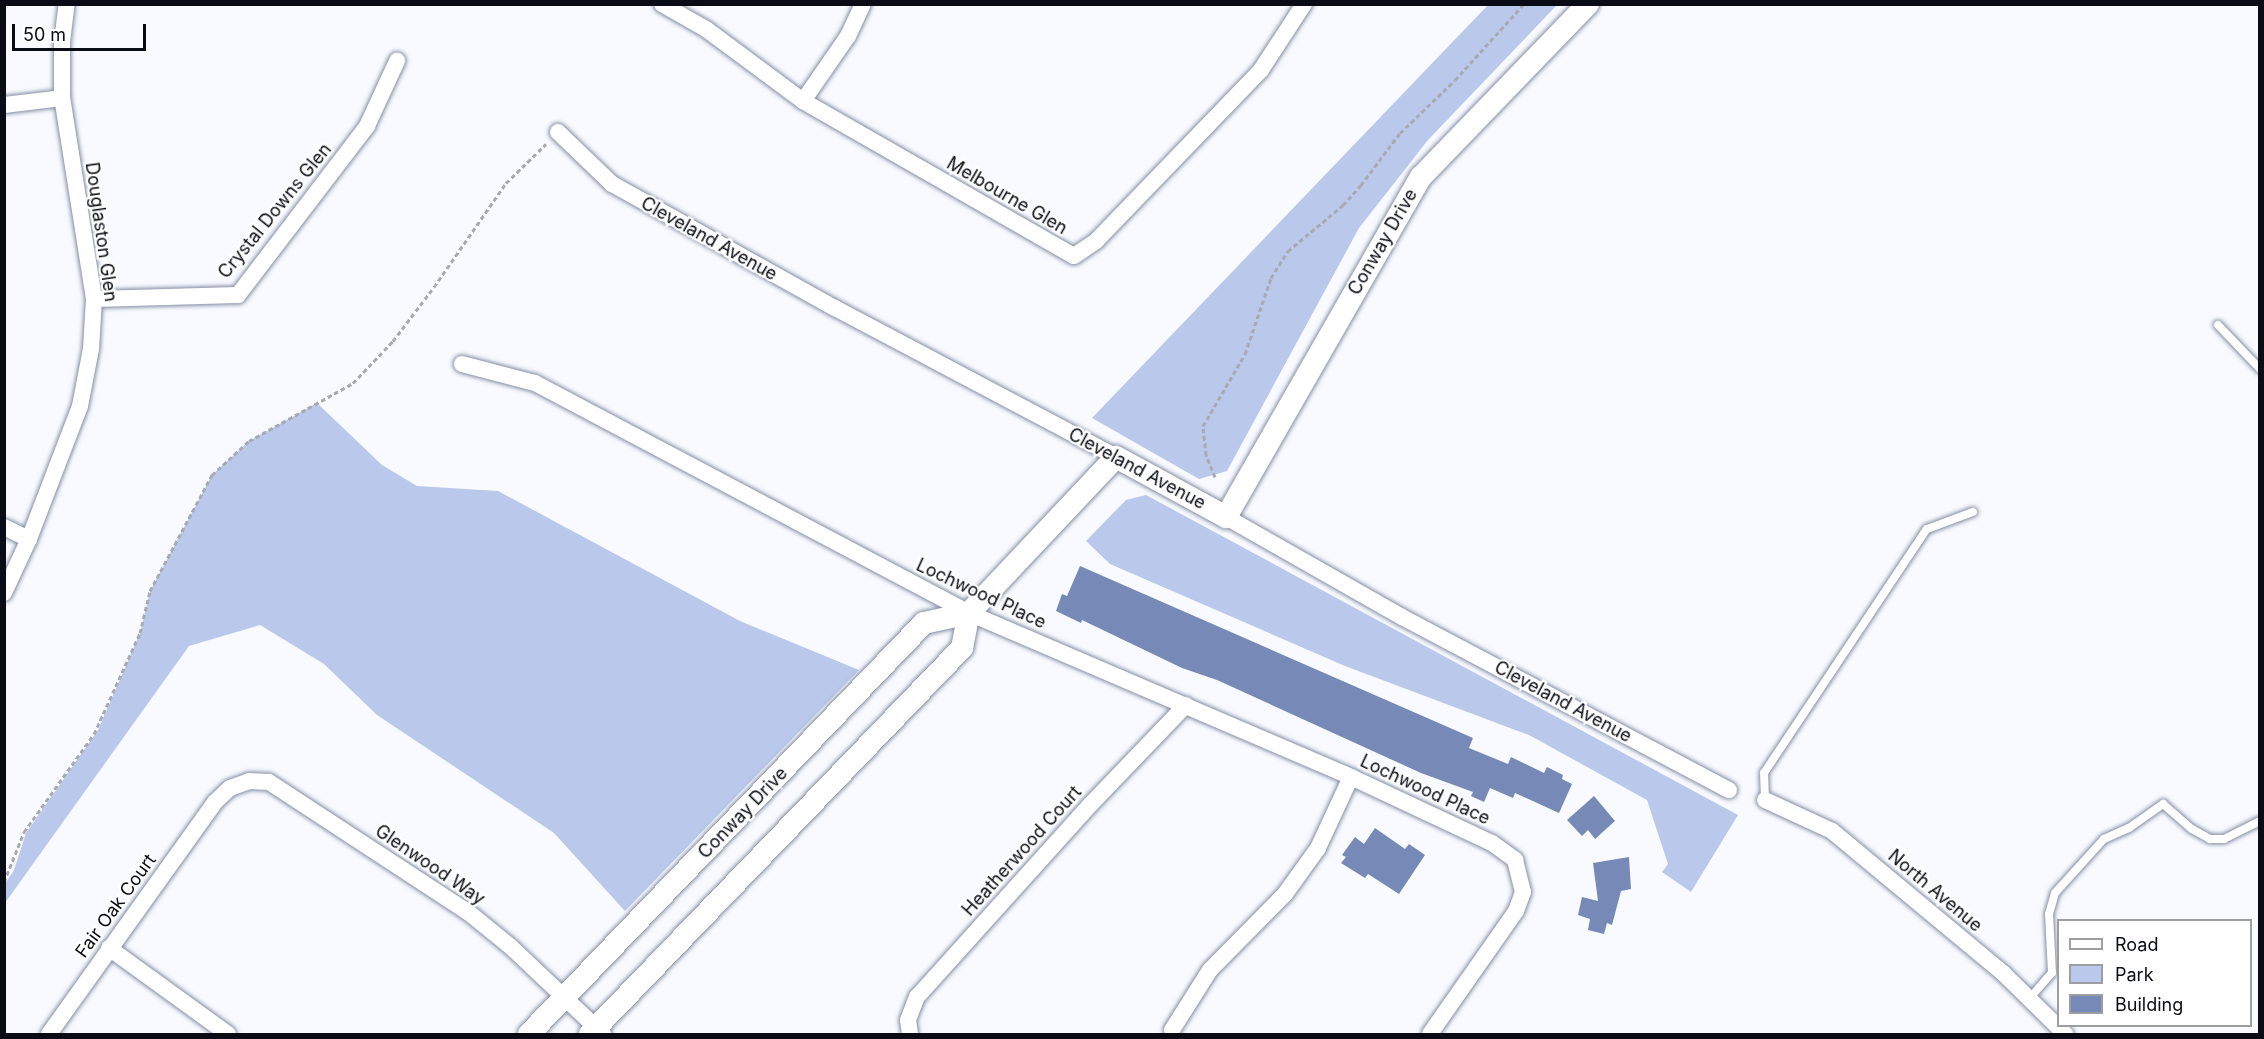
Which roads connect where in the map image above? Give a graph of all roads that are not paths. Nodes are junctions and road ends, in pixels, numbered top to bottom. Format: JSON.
{"nodes":[{"id":1,"x":67,"y":4,"type":"edge"},
{"id":2,"x":663,"y":4,"type":"edge"},
{"id":3,"x":863,"y":4,"type":"edge"},
{"id":4,"x":1588,"y":4,"type":"edge"},
{"id":5,"x":1297,"y":7,"type":"edge"},
{"id":6,"x":397,"y":61,"type":"dead end"},
{"id":7,"x":62,"y":98,"type":"junction"},
{"id":8,"x":803,"y":101,"type":"junction"},
{"id":9,"x":4,"y":105,"type":"edge"},
{"id":10,"x":558,"y":132,"type":"road end"},
{"id":11,"x":94,"y":298,"type":"junction"},
{"id":12,"x":2218,"y":325,"type":"dead end"},
{"id":13,"x":462,"y":364,"type":"dead end"},
{"id":14,"x":2259,"y":369,"type":"edge"},
{"id":15,"x":1116,"y":457,"type":"junction"},
{"id":16,"x":1973,"y":512,"type":"dead end"},
{"id":17,"x":1226,"y":517,"type":"junction"},
{"id":18,"x":4,"y":526,"type":"edge"},
{"id":19,"x":29,"y":539,"type":"junction"},
{"id":20,"x":4,"y":593,"type":"edge"},
{"id":21,"x":969,"y":614,"type":"junction"},
{"id":22,"x":1186,"y":705,"type":"junction"},
{"id":23,"x":1352,"y":777,"type":"junction"},
{"id":24,"x":1728,"y":790,"type":"dead end"},
{"id":25,"x":1765,"y":800,"type":"joint"},
{"id":26,"x":215,"y":802,"type":"joint"},
{"id":27,"x":2259,"y":821,"type":"edge"},
{"id":28,"x":109,"y":948,"type":"junction"},
{"id":29,"x":566,"y":999,"type":"junction"},
{"id":30,"x":2030,"y":999,"type":"junction"},
{"id":31,"x":2057,"y":1027,"type":"edge"},
{"id":32,"x":1173,"y":1030,"type":"dead end"},
{"id":33,"x":596,"y":1032,"type":"edge"},
{"id":34,"x":49,"y":1035,"type":"edge"},
{"id":35,"x":228,"y":1035,"type":"edge"},
{"id":36,"x":528,"y":1035,"type":"edge"},
{"id":37,"x":910,"y":1035,"type":"edge"},
{"id":38,"x":1430,"y":1035,"type":"edge"}],
"edges":[{"from":1,"to":7,"type":"street","name":"Douglaston Glen"},
{"from":2,"to":8,"type":"street","name":"Melbourne Glen"},
{"from":3,"to":8,"type":"street"},
{"from":4,"to":17,"type":"street","name":"Conway Drive"},
{"from":5,"to":8,"type":"street","name":"Melbourne Glen"},
{"from":6,"to":11,"type":"street","name":"Crystal Downs Glen"},
{"from":7,"to":9,"type":"street"},
{"from":7,"to":11,"type":"street","name":"Douglaston Glen"},
{"from":10,"to":15,"type":"street","name":"Cleveland Avenue"},
{"from":11,"to":19,"type":"street","name":"Douglaston Glen"},
{"from":12,"to":14,"type":"lane"},
{"from":13,"to":21,"type":"street","name":"Lochwood Place"},
{"from":15,"to":17,"type":"street","name":"Cleveland Avenue"},
{"from":15,"to":21,"type":"street"},
{"from":16,"to":25,"type":"lane"},
{"from":17,"to":24,"type":"street","name":"Cleveland Avenue"},
{"from":18,"to":19,"type":"street"},
{"from":19,"to":20,"type":"street","name":"Douglaston Glen"},
{"from":21,"to":22,"type":"street","name":"Lochwood Place"},
{"from":21,"to":29,"type":"street","name":"Conway Drive"},
{"from":21,"to":33,"type":"street"},
{"from":22,"to":23,"type":"street","name":"Lochwood Place"},
{"from":22,"to":37,"type":"street","name":"Heatherwood Court"},
{"from":23,"to":32,"type":"street"},
{"from":23,"to":38,"type":"street","name":"Lochwood Place"},
{"from":25,"to":30,"type":"street","name":"North Avenue"},
{"from":26,"to":28,"type":"street","name":"Fair Oak Court"},
{"from":26,"to":29,"type":"street","name":"Glenwood Way"},
{"from":27,"to":30,"type":"lane"},
{"from":28,"to":34,"type":"street","name":"Fair Oak Court"},
{"from":28,"to":35,"type":"street"},
{"from":29,"to":33,"type":"street","name":"Glenwood Way"},
{"from":29,"to":36,"type":"street","name":"Conway Drive"},
{"from":30,"to":31,"type":"street","name":"North Avenue"}]}
